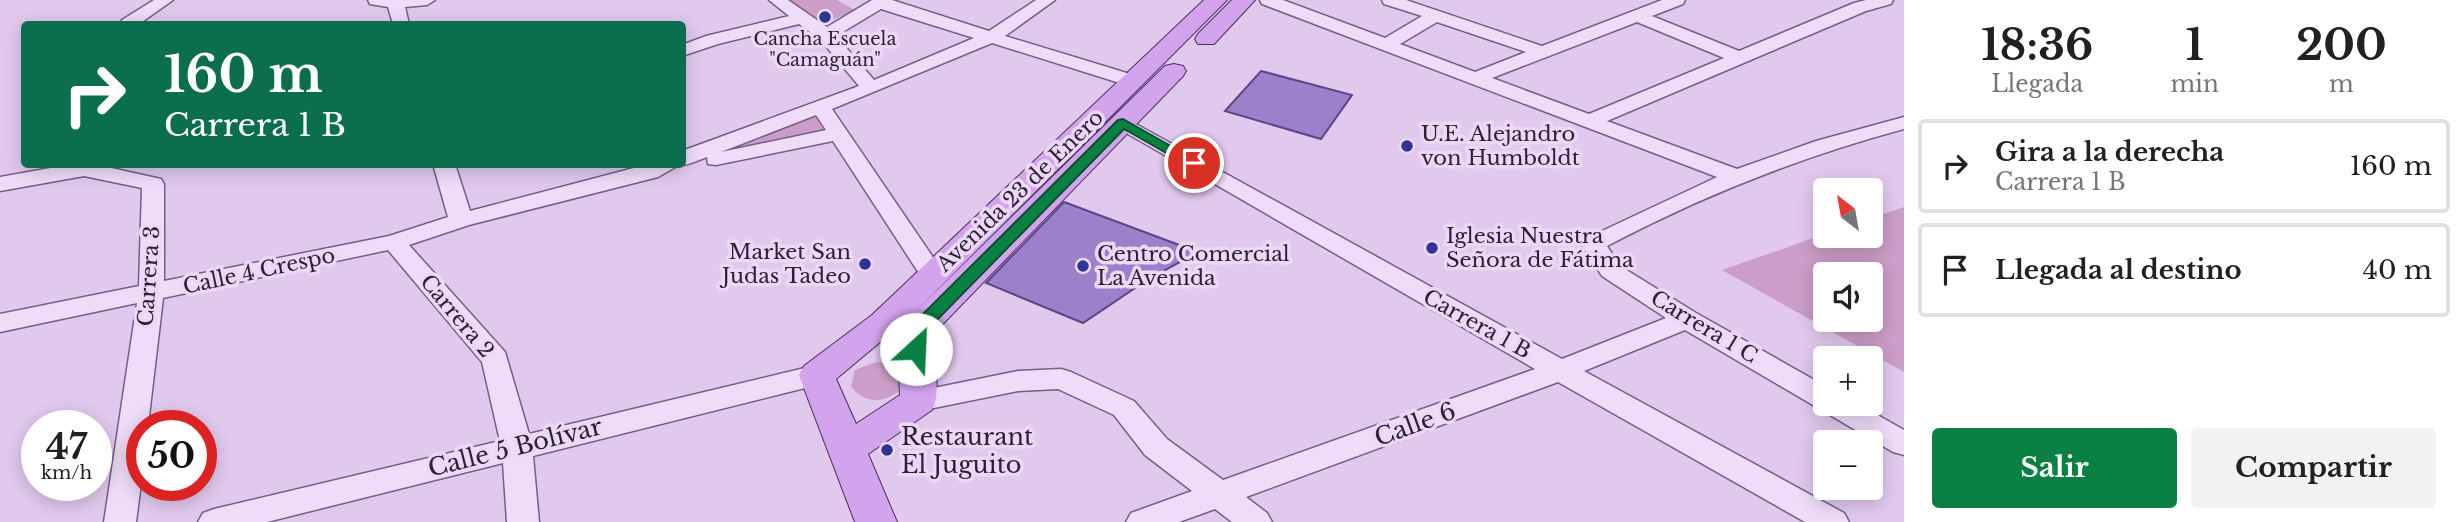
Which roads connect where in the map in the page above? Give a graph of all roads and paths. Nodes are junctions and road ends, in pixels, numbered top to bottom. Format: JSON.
{"nodes":[{"id":1,"x":165,"y":0,"type":"edge"},
{"id":2,"x":376,"y":0,"type":"edge"},
{"id":3,"x":426,"y":0,"type":"edge"},
{"id":4,"x":777,"y":0,"type":"edge"},
{"id":5,"x":1048,"y":0,"type":"edge"},
{"id":6,"x":1216,"y":0,"type":"edge"},
{"id":7,"x":1244,"y":0,"type":"edge"},
{"id":8,"x":1268,"y":0,"type":"edge"},
{"id":9,"x":1390,"y":0,"type":"edge"},
{"id":10,"x":1838,"y":0,"type":"edge"},
{"id":11,"x":1885,"y":0,"type":"edge"},
{"id":12,"x":882,"y":1,"type":"edge"},
{"id":13,"x":1671,"y":2,"type":"edge"},
{"id":14,"x":395,"y":3,"type":"junction"},
{"id":15,"x":1642,"y":8,"type":"edge"},
{"id":16,"x":1860,"y":8,"type":"junction"},
{"id":17,"x":1436,"y":15,"type":"junction"},
{"id":18,"x":802,"y":18,"type":"junction"},
{"id":19,"x":133,"y":21,"type":"edge"},
{"id":20,"x":400,"y":21,"type":"edge"},
{"id":21,"x":826,"y":35,"type":"junction"},
{"id":22,"x":992,"y":37,"type":"junction"},
{"id":23,"x":1388,"y":43,"type":"junction"},
{"id":24,"x":686,"y":50,"type":"edge"},
{"id":25,"x":1543,"y":52,"type":"junction"},
{"id":26,"x":1742,"y":59,"type":"junction"},
{"id":27,"x":1478,"y":77,"type":"junction"},
{"id":28,"x":1133,"y":82,"type":"junction"},
{"id":29,"x":871,"y":88,"type":"junction"},
{"id":30,"x":820,"y":106,"type":"junction"},
{"id":31,"x":1592,"y":120,"type":"junction"},
{"id":32,"x":1123,"y":123,"type":"junction"},
{"id":33,"x":1904,"y":123,"type":"edge"},
{"id":34,"x":839,"y":134,"type":"junction"},
{"id":35,"x":686,"y":157,"type":"edge"},
{"id":36,"x":686,"y":163,"type":"edge"},
{"id":37,"x":445,"y":168,"type":"edge"},
{"id":38,"x":660,"y":168,"type":"edge"},
{"id":39,"x":1737,"y":177,"type":"junction"},
{"id":40,"x":0,"y":184,"type":"edge"},
{"id":41,"x":461,"y":220,"type":"junction"},
{"id":42,"x":394,"y":242,"type":"junction"},
{"id":43,"x":933,"y":275,"type":"junction"},
{"id":44,"x":151,"y":294,"type":"junction"},
{"id":45,"x":1687,"y":319,"type":"junction"},
{"id":46,"x":0,"y":323,"type":"edge"},
{"id":47,"x":1561,"y":370,"type":"junction"},
{"id":48,"x":817,"y":375,"type":"junction"},
{"id":49,"x":1813,"y":392,"type":"edge"},
{"id":50,"x":919,"y":401,"type":"junction"},
{"id":51,"x":1856,"y":416,"type":"edge"},
{"id":52,"x":1904,"y":444,"type":"edge"},
{"id":53,"x":517,"y":447,"type":"junction"},
{"id":54,"x":849,"y":448,"type":"junction"},
{"id":55,"x":1221,"y":495,"type":"junction"},
{"id":56,"x":120,"y":522,"type":"edge"},
{"id":57,"x":214,"y":522,"type":"edge"},
{"id":58,"x":523,"y":522,"type":"edge"},
{"id":59,"x":876,"y":522,"type":"edge"},
{"id":60,"x":1142,"y":522,"type":"edge"},
{"id":61,"x":1256,"y":522,"type":"edge"},
{"id":62,"x":1833,"y":522,"type":"edge"}],
"edges":[{"from":1,"to":19,"type":"street"},
{"from":2,"to":14,"type":"street"},
{"from":3,"to":14,"type":"street"},
{"from":4,"to":18,"type":"street"},
{"from":5,"to":22,"type":"street"},
{"from":6,"to":28,"type":"main road","name":"Avenida 23 de Enero"},
{"from":7,"to":32,"type":"main road","name":"Avenida 23 de Enero"},
{"from":8,"to":23,"type":"street"},
{"from":9,"to":17,"type":"street"},
{"from":10,"to":16,"type":"street"},
{"from":11,"to":16,"type":"street"},
{"from":12,"to":21,"type":"street"},
{"from":12,"to":22,"type":"street"},
{"from":13,"to":15,"type":"street"},
{"from":14,"to":20,"type":"street"},
{"from":15,"to":25,"type":"street"},
{"from":15,"to":26,"type":"street"},
{"from":16,"to":26,"type":"street"},
{"from":17,"to":23,"type":"street"},
{"from":17,"to":25,"type":"street"},
{"from":18,"to":21,"type":"street"},
{"from":18,"to":24,"type":"street"},
{"from":21,"to":29,"type":"street"},
{"from":22,"to":28,"type":"street"},
{"from":22,"to":29,"type":"street"},
{"from":23,"to":27,"type":"street"},
{"from":25,"to":27,"type":"street"},
{"from":26,"to":31,"type":"street"},
{"from":27,"to":31,"type":"street"},
{"from":28,"to":43,"type":"main road","name":"Avenida 23 de Enero"},
{"from":29,"to":30,"type":"street"},
{"from":30,"to":34,"type":"street"},
{"from":30,"to":35,"type":"street"},
{"from":31,"to":39,"type":"street"},
{"from":32,"to":47,"type":"street","name":"Carrera 1 B"},
{"from":32,"to":50,"type":"main road","name":"Avenida 23 de Enero"},
{"from":33,"to":39,"type":"street"},
{"from":34,"to":36,"type":"street","name":"Calle 4 Crespo"},
{"from":34,"to":43,"type":"street"},
{"from":37,"to":41,"type":"street"},
{"from":38,"to":41,"type":"street","name":"Calle 4 Crespo"},
{"from":39,"to":45,"type":"street","name":"Carrera 1 C"},
{"from":40,"to":44,"type":"street","name":"Carrera 3"},
{"from":41,"to":42,"type":"street","name":"Calle 4 Crespo"},
{"from":42,"to":44,"type":"street","name":"Calle 4 Crespo"},
{"from":42,"to":53,"type":"street","name":"Carrera 2"},
{"from":43,"to":48,"type":"main road","name":"Avenida 23 de Enero"},
{"from":44,"to":46,"type":"street","name":"Calle 4 Crespo"},
{"from":44,"to":56,"type":"street","name":"Carrera 3"},
{"from":45,"to":47,"type":"street","name":"Calle 6"},
{"from":45,"to":49,"type":"street","name":"Carrera 1 C"},
{"from":47,"to":55,"type":"street","name":"Calle 6"},
{"from":47,"to":62,"type":"street","name":"Carrera 1 B"},
{"from":48,"to":53,"type":"street","name":"Calle 5 Bolívar"},
{"from":48,"to":54,"type":"main road"},
{"from":50,"to":54,"type":"main road"},
{"from":50,"to":55,"type":"street"},
{"from":51,"to":52,"type":"street"},
{"from":53,"to":57,"type":"street","name":"Calle 5 Bolívar"},
{"from":53,"to":58,"type":"street","name":"Carrera 2"},
{"from":54,"to":59,"type":"main road"},
{"from":55,"to":60,"type":"street","name":"Calle 6"},
{"from":55,"to":61,"type":"street"}]}
